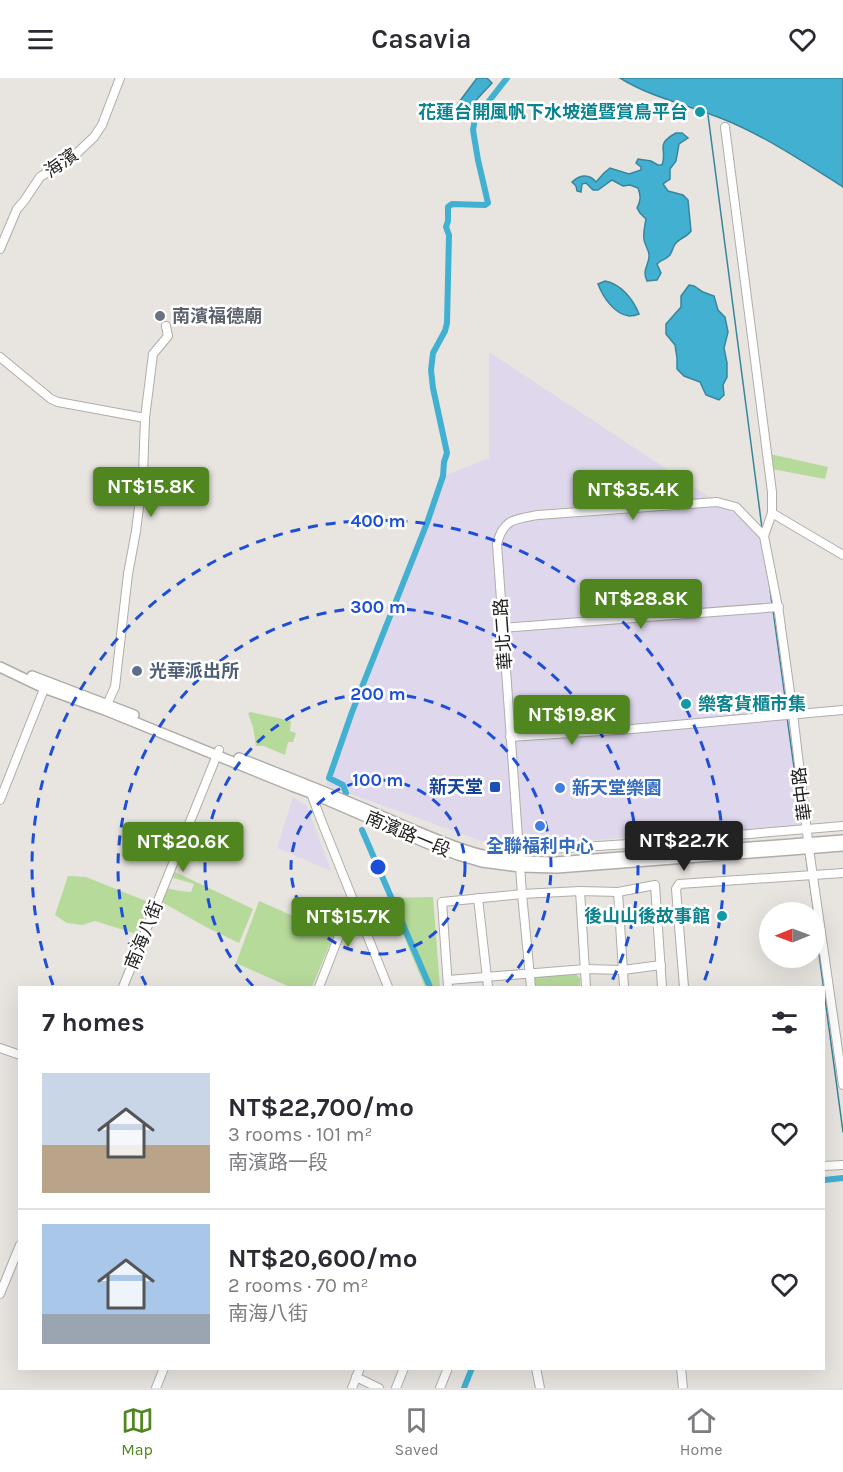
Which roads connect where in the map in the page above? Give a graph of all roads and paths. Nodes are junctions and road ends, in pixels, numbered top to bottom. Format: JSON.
{"nodes":[{"id":1,"x":120,"y":78,"type":"edge"},
{"id":2,"x":725,"y":127,"type":"dead end"},
{"id":3,"x":0,"y":249,"type":"edge"},
{"id":4,"x":166,"y":326,"type":"dead end"},
{"id":5,"x":0,"y":357,"type":"edge"},
{"id":6,"x":145,"y":418,"type":"junction"},
{"id":7,"x":772,"y":509,"type":"junction"},
{"id":8,"x":764,"y":536,"type":"junction"},
{"id":9,"x":843,"y":555,"type":"edge"},
{"id":10,"x":779,"y":607,"type":"junction"},
{"id":11,"x":502,"y":628,"type":"junction"},
{"id":12,"x":0,"y":662,"type":"edge"},
{"id":13,"x":0,"y":667,"type":"edge"},
{"id":14,"x":46,"y":685,"type":"junction"},
{"id":15,"x":106,"y":707,"type":"junction"},
{"id":16,"x":843,"y":710,"type":"edge"},
{"id":17,"x":793,"y":714,"type":"junction"},
{"id":18,"x":510,"y":737,"type":"junction"},
{"id":19,"x":218,"y":752,"type":"junction"},
{"id":20,"x":312,"y":790,"type":"junction"},
{"id":21,"x":0,"y":800,"type":"edge"},
{"id":22,"x":843,"y":826,"type":"edge"},
{"id":23,"x":807,"y":828,"type":"junction"},
{"id":24,"x":843,"y":840,"type":"edge"},
{"id":25,"x":808,"y":846,"type":"junction"},
{"id":26,"x":843,"y":846,"type":"edge"},
{"id":27,"x":520,"y":860,"type":"junction"},
{"id":28,"x":843,"y":873,"type":"edge"},
{"id":29,"x":813,"y":875,"type":"junction"},
{"id":30,"x":580,"y":891,"type":"junction"},
{"id":31,"x":618,"y":892,"type":"junction"},
{"id":32,"x":522,"y":894,"type":"junction"},
{"id":33,"x":478,"y":898,"type":"junction"},
{"id":34,"x":353,"y":900,"type":"junction"},
{"id":35,"x":660,"y":965,"type":"junction"},
{"id":36,"x":585,"y":969,"type":"junction"},
{"id":37,"x":623,"y":970,"type":"junction"},
{"id":38,"x":531,"y":973,"type":"junction"},
{"id":39,"x":487,"y":976,"type":"junction"},
{"id":40,"x":448,"y":983,"type":"edge"},
{"id":41,"x":123,"y":986,"type":"edge"},
{"id":42,"x":319,"y":986,"type":"edge"},
{"id":43,"x":388,"y":986,"type":"edge"},
{"id":44,"x":488,"y":986,"type":"edge"},
{"id":45,"x":531,"y":986,"type":"edge"},
{"id":46,"x":586,"y":986,"type":"edge"},
{"id":47,"x":624,"y":986,"type":"edge"},
{"id":48,"x":662,"y":986,"type":"edge"},
{"id":49,"x":684,"y":986,"type":"edge"},
{"id":50,"x":840,"y":1042,"type":"edge"},
{"id":51,"x":0,"y":1048,"type":"edge"},
{"id":52,"x":18,"y":1054,"type":"edge"},
{"id":53,"x":843,"y":1085,"type":"edge"},
{"id":54,"x":843,"y":1165,"type":"edge"},
{"id":55,"x":825,"y":1166,"type":"edge"},
{"id":56,"x":18,"y":1250,"type":"edge"},
{"id":57,"x":0,"y":1294,"type":"edge"},
{"id":58,"x":163,"y":1370,"type":"edge"},
{"id":59,"x":359,"y":1370,"type":"edge"},
{"id":60,"x":403,"y":1370,"type":"edge"},
{"id":61,"x":447,"y":1370,"type":"edge"},
{"id":62,"x":536,"y":1370,"type":"edge"},
{"id":63,"x":681,"y":1370,"type":"edge"},
{"id":64,"x":356,"y":1377,"type":"junction"},
{"id":65,"x":156,"y":1388,"type":"edge"},
{"id":66,"x":352,"y":1388,"type":"edge"},
{"id":67,"x":379,"y":1388,"type":"edge"},
{"id":68,"x":396,"y":1388,"type":"edge"},
{"id":69,"x":440,"y":1388,"type":"edge"},
{"id":70,"x":540,"y":1388,"type":"edge"},
{"id":71,"x":683,"y":1388,"type":"edge"}],
"edges":[{"from":1,"to":3,"type":"street","name":"海濱"},
{"from":2,"to":7,"type":"street"},
{"from":4,"to":6,"type":"street"},
{"from":5,"to":6,"type":"street"},
{"from":6,"to":15,"type":"street"},
{"from":7,"to":8,"type":"street"},
{"from":7,"to":9,"type":"street"},
{"from":8,"to":10,"type":"street","name":"華中路"},
{"from":8,"to":11,"type":"street","name":"華北二路"},
{"from":10,"to":11,"type":"street"},
{"from":10,"to":17,"type":"street","name":"華中路"},
{"from":11,"to":18,"type":"street","name":"華北二路"},
{"from":12,"to":14,"type":"main road","name":"南濱路一段"},
{"from":13,"to":14,"type":"main road","name":"南濱路一段"},
{"from":14,"to":15,"type":"main road","name":"南濱路一段"},
{"from":14,"to":21,"type":"street"},
{"from":15,"to":19,"type":"main road","name":"南濱路一段"},
{"from":16,"to":17,"type":"street"},
{"from":17,"to":18,"type":"street"},
{"from":17,"to":23,"type":"street","name":"華中路"},
{"from":18,"to":27,"type":"street","name":"華北二路"},
{"from":19,"to":20,"type":"main road","name":"南濱路一段"},
{"from":19,"to":41,"type":"street","name":"南海八街"},
{"from":20,"to":27,"type":"main road","name":"南濱路一段"},
{"from":20,"to":34,"type":"street"},
{"from":22,"to":23,"type":"street"},
{"from":23,"to":25,"type":"street","name":"華中路"},
{"from":23,"to":27,"type":"street"},
{"from":24,"to":25,"type":"main road","name":"南濱路一段"},
{"from":25,"to":26,"type":"main road","name":"南濱路一段"},
{"from":25,"to":27,"type":"main road","name":"南濱路一段"},
{"from":25,"to":29,"type":"street","name":"華中路"},
{"from":27,"to":32,"type":"street","name":"華北二路"},
{"from":28,"to":29,"type":"street"},
{"from":29,"to":49,"type":"street"},
{"from":29,"to":50,"type":"street","name":"華中路"},
{"from":30,"to":31,"type":"street"},
{"from":30,"to":32,"type":"street"},
{"from":30,"to":36,"type":"street"},
{"from":31,"to":35,"type":"street"},
{"from":31,"to":37,"type":"street"},
{"from":32,"to":33,"type":"street"},
{"from":32,"to":38,"type":"street","name":"華北二路"},
{"from":33,"to":39,"type":"street"},
{"from":33,"to":40,"type":"street"},
{"from":34,"to":42,"type":"street"},
{"from":34,"to":43,"type":"street"},
{"from":35,"to":37,"type":"street"},
{"from":35,"to":48,"type":"street"},
{"from":36,"to":37,"type":"street"},
{"from":36,"to":38,"type":"street"},
{"from":36,"to":46,"type":"street"},
{"from":37,"to":47,"type":"street"},
{"from":38,"to":39,"type":"street"},
{"from":38,"to":45,"type":"street","name":"華北二路"},
{"from":39,"to":40,"type":"street"},
{"from":39,"to":44,"type":"street"},
{"from":50,"to":53,"type":"street","name":"華中路"},
{"from":51,"to":52,"type":"street"},
{"from":54,"to":55,"type":"street"},
{"from":56,"to":57,"type":"street"},
{"from":58,"to":65,"type":"street"},
{"from":59,"to":64,"type":"street"},
{"from":60,"to":68,"type":"street"},
{"from":61,"to":69,"type":"street"},
{"from":62,"to":70,"type":"street"},
{"from":63,"to":71,"type":"street"},
{"from":64,"to":66,"type":"street"},
{"from":64,"to":67,"type":"street"}]}
